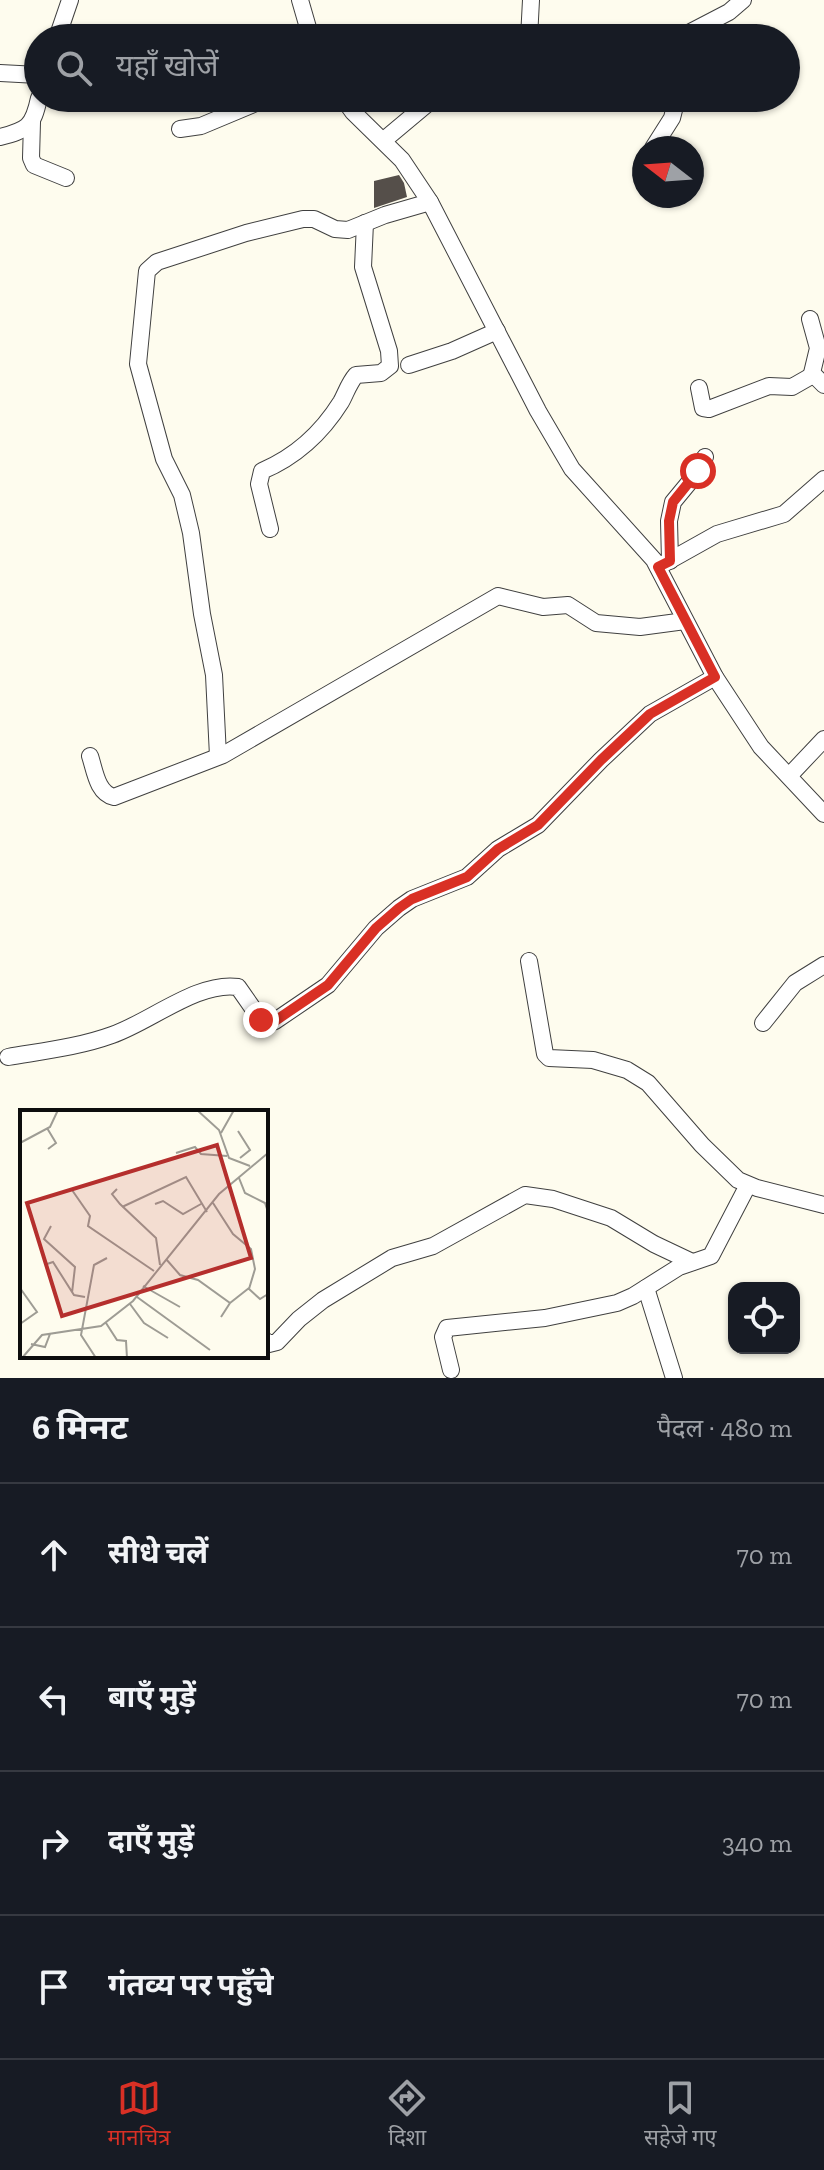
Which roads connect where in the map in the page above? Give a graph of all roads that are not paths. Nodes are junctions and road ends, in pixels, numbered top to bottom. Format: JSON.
{"nodes":[{"id":1,"x":70,"y":0,"type":"edge"},
{"id":2,"x":300,"y":0,"type":"edge"},
{"id":3,"x":531,"y":0,"type":"edge"},
{"id":4,"x":743,"y":0,"type":"edge"},
{"id":5,"x":62,"y":24,"type":"edge"},
{"id":6,"x":307,"y":24,"type":"edge"},
{"id":7,"x":530,"y":24,"type":"edge"},
{"id":8,"x":706,"y":24,"type":"edge"},
{"id":9,"x":0,"y":73,"type":"edge"},
{"id":10,"x":24,"y":74,"type":"edge"},
{"id":11,"x":35,"y":112,"type":"edge"},
{"id":12,"x":234,"y":112,"type":"edge"},
{"id":13,"x":353,"y":112,"type":"edge"},
{"id":14,"x":417,"y":112,"type":"edge"},
{"id":15,"x":674,"y":112,"type":"edge"},
{"id":16,"x":32,"y":122,"type":"junction"},
{"id":17,"x":180,"y":129,"type":"dead end"},
{"id":18,"x":661,"y":136,"type":"edge"},
{"id":19,"x":0,"y":137,"type":"edge"},
{"id":20,"x":384,"y":140,"type":"junction"},
{"id":21,"x":66,"y":178,"type":"dead end"},
{"id":22,"x":430,"y":202,"type":"junction"},
{"id":23,"x":365,"y":223,"type":"junction"},
{"id":24,"x":810,"y":319,"type":"dead end"},
{"id":25,"x":497,"y":331,"type":"junction"},
{"id":26,"x":409,"y":365,"type":"dead end"},
{"id":27,"x":819,"y":380,"type":"edge"},
{"id":28,"x":699,"y":388,"type":"dead end"},
{"id":29,"x":705,"y":457,"type":"dead end"},
{"id":30,"x":824,"y":481,"type":"edge"},
{"id":31,"x":270,"y":529,"type":"dead end"},
{"id":32,"x":664,"y":564,"type":"junction"},
{"id":33,"x":685,"y":621,"type":"junction"},
{"id":34,"x":715,"y":677,"type":"junction"},
{"id":35,"x":824,"y":739,"type":"edge"},
{"id":36,"x":90,"y":756,"type":"dead end"},
{"id":37,"x":218,"y":756,"type":"junction"},
{"id":38,"x":789,"y":776,"type":"junction"},
{"id":39,"x":824,"y":814,"type":"edge"},
{"id":40,"x":529,"y":961,"type":"dead end"},
{"id":41,"x":824,"y":965,"type":"edge"},
{"id":42,"x":763,"y":1023,"type":"dead end"},
{"id":43,"x":8,"y":1057,"type":"dead end"},
{"id":44,"x":748,"y":1185,"type":"junction"},
{"id":45,"x":824,"y":1205,"type":"edge"},
{"id":46,"x":692,"y":1262,"type":"junction"},
{"id":47,"x":646,"y":1288,"type":"junction"},
{"id":48,"x":268,"y":1343,"type":"edge"},
{"id":49,"x":451,"y":1370,"type":"dead end"},
{"id":50,"x":674,"y":1378,"type":"edge"}],
"edges":[{"from":1,"to":5,"type":"street"},
{"from":2,"to":6,"type":"street"},
{"from":3,"to":7,"type":"street"},
{"from":4,"to":8,"type":"street"},
{"from":9,"to":10,"type":"street"},
{"from":11,"to":16,"type":"street"},
{"from":12,"to":17,"type":"street"},
{"from":13,"to":20,"type":"street"},
{"from":14,"to":20,"type":"street"},
{"from":15,"to":18,"type":"street"},
{"from":16,"to":19,"type":"street"},
{"from":16,"to":21,"type":"street"},
{"from":20,"to":22,"type":"street"},
{"from":22,"to":23,"type":"street"},
{"from":22,"to":25,"type":"street"},
{"from":23,"to":31,"type":"street"},
{"from":23,"to":37,"type":"street"},
{"from":24,"to":27,"type":"street"},
{"from":25,"to":26,"type":"street"},
{"from":25,"to":32,"type":"street"},
{"from":27,"to":28,"type":"street"},
{"from":29,"to":32,"type":"street"},
{"from":30,"to":32,"type":"street"},
{"from":32,"to":33,"type":"street"},
{"from":33,"to":34,"type":"street"},
{"from":33,"to":37,"type":"street"},
{"from":34,"to":38,"type":"street"},
{"from":34,"to":43,"type":"street"},
{"from":35,"to":38,"type":"street"},
{"from":36,"to":37,"type":"street"},
{"from":38,"to":39,"type":"street"},
{"from":40,"to":44,"type":"street"},
{"from":41,"to":42,"type":"street"},
{"from":44,"to":45,"type":"street"},
{"from":44,"to":46,"type":"street"},
{"from":46,"to":47,"type":"street"},
{"from":46,"to":48,"type":"street"},
{"from":47,"to":49,"type":"street"},
{"from":47,"to":50,"type":"street"}]}
